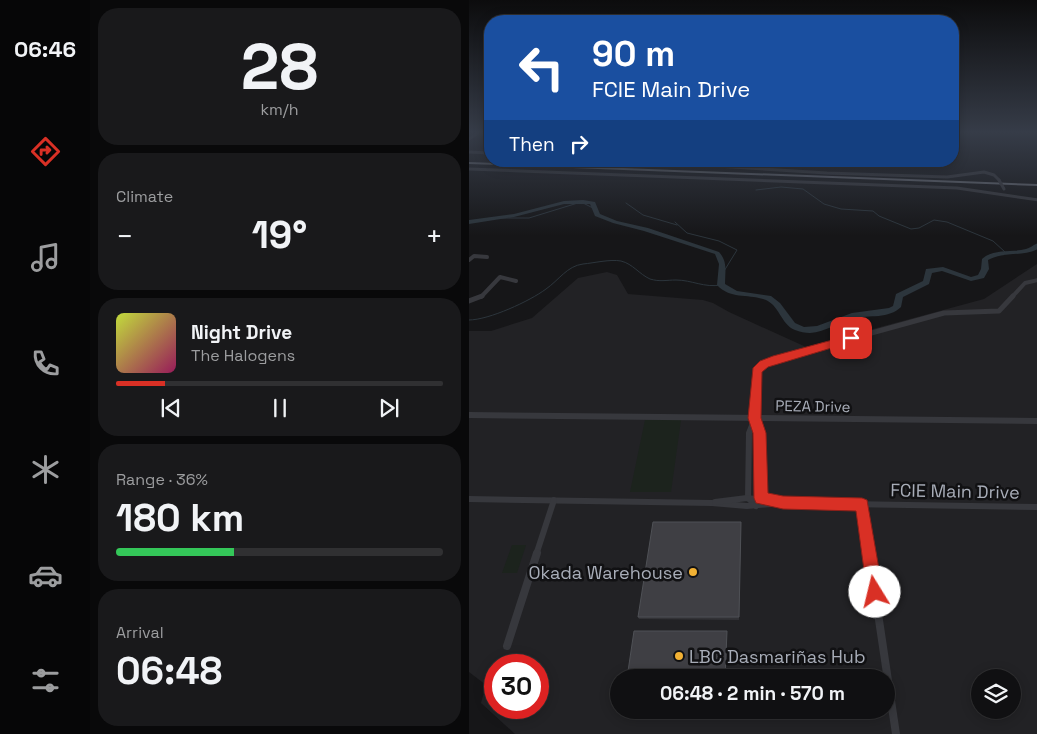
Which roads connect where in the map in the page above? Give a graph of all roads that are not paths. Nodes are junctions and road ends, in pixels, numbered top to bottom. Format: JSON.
{"nodes":[{"id":1,"x":553,"y":167,"type":"edge"},
{"id":2,"x":726,"y":167,"type":"edge"},
{"id":3,"x":469,"y":169,"type":"edge"},
{"id":4,"x":1037,"y":186,"type":"edge"},
{"id":5,"x":1030,"y":199,"type":"junction"},
{"id":6,"x":1037,"y":200,"type":"edge"},
{"id":7,"x":487,"y":257,"type":"dead end"},
{"id":8,"x":469,"y":260,"type":"edge"},
{"id":9,"x":1037,"y":280,"type":"edge"},
{"id":10,"x":516,"y":281,"type":"dead end"},
{"id":11,"x":469,"y":301,"type":"edge"},
{"id":12,"x":469,"y":415,"type":"edge"},
{"id":13,"x":755,"y":418,"type":"junction"},
{"id":14,"x":1037,"y":421,"type":"edge"},
{"id":15,"x":748,"y":498,"type":"junction"},
{"id":16,"x":761,"y":498,"type":"junction"},
{"id":17,"x":469,"y":499,"type":"edge"},
{"id":18,"x":554,"y":500,"type":"junction"},
{"id":19,"x":712,"y":503,"type":"junction"},
{"id":20,"x":783,"y":503,"type":"junction"},
{"id":21,"x":862,"y":504,"type":"junction"},
{"id":22,"x":756,"y":506,"type":"junction"},
{"id":23,"x":1037,"y":507,"type":"edge"},
{"id":24,"x":507,"y":646,"type":"dead end"},
{"id":25,"x":896,"y":734,"type":"edge"}],
"edges":[{"from":1,"to":4,"type":"highway"},
{"from":2,"to":5,"type":"street","bridge":true},
{"from":3,"to":5,"type":"street"},
{"from":5,"to":6,"type":"street"},
{"from":7,"to":8,"type":"street"},
{"from":9,"to":13,"type":"street"},
{"from":10,"to":11,"type":"street"},
{"from":12,"to":13,"type":"street","name":"PEZA Drive"},
{"from":13,"to":14,"type":"street","name":"PEZA Drive"},
{"from":13,"to":15,"type":"street"},
{"from":13,"to":16,"type":"street"},
{"from":15,"to":16,"type":"street","name":"FCIE Main Drive"},
{"from":15,"to":19,"type":"street","name":"FCIE Main Drive"},
{"from":15,"to":22,"type":"street"},
{"from":16,"to":20,"type":"street","name":"FCIE Main Drive"},
{"from":16,"to":22,"type":"street"},
{"from":17,"to":18,"type":"street","name":"FCIE Main Drive"},
{"from":18,"to":19,"type":"street","name":"FCIE Main Drive"},
{"from":18,"to":24,"type":"street"},
{"from":19,"to":22,"type":"street","name":"FCIE Main Drive"},
{"from":20,"to":21,"type":"street","name":"FCIE Main Drive"},
{"from":20,"to":22,"type":"street","name":"FCIE Main Drive"},
{"from":21,"to":23,"type":"street","name":"FCIE Main Drive"},
{"from":21,"to":25,"type":"street"}]}
